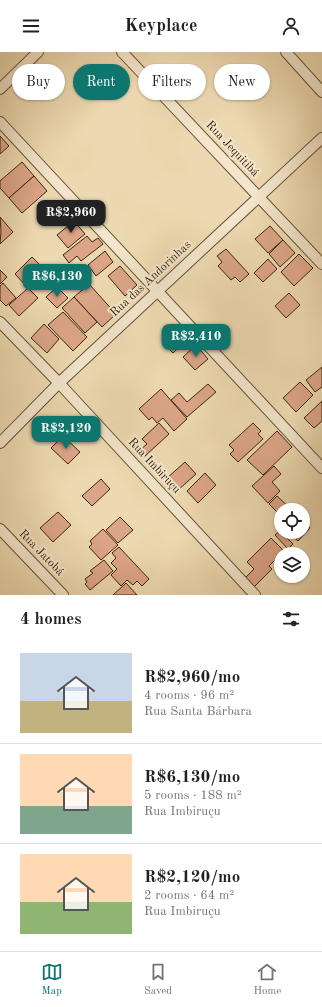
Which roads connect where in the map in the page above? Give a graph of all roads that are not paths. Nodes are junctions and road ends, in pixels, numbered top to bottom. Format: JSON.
{"nodes":[{"id":1,"x":38,"y":52,"type":"edge"},
{"id":2,"x":122,"y":52,"type":"edge"},
{"id":3,"x":286,"y":52,"type":"edge"},
{"id":4,"x":0,"y":89,"type":"edge"},
{"id":5,"x":322,"y":92,"type":"edge"},
{"id":6,"x":0,"y":122,"type":"edge"},
{"id":7,"x":322,"y":138,"type":"edge"},
{"id":8,"x":258,"y":196,"type":"junction"},
{"id":9,"x":322,"y":264,"type":"edge"},
{"id":10,"x":157,"y":291,"type":"junction"},
{"id":11,"x":0,"y":322,"type":"edge"},
{"id":12,"x":59,"y":382,"type":"junction"},
{"id":13,"x":0,"y":443,"type":"edge"},
{"id":14,"x":322,"y":468,"type":"edge"},
{"id":15,"x":0,"y":529,"type":"edge"},
{"id":16,"x":63,"y":595,"type":"edge"},
{"id":17,"x":255,"y":595,"type":"edge"}],
"edges":[{"from":1,"to":4,"type":"street"},
{"from":2,"to":8,"type":"street","name":"Rua Jequitibá"},
{"from":3,"to":5,"type":"street"},
{"from":6,"to":10,"type":"street"},
{"from":7,"to":8,"type":"street","name":"Rua das Andorinhas"},
{"from":8,"to":9,"type":"street","name":"Rua Jequitibá"},
{"from":8,"to":10,"type":"street","name":"Rua das Andorinhas"},
{"from":10,"to":12,"type":"street","name":"Rua das Andorinhas"},
{"from":10,"to":14,"type":"street"},
{"from":11,"to":12,"type":"street","name":"Rua Imbiruçu"},
{"from":12,"to":13,"type":"street","name":"Rua das Andorinhas"},
{"from":12,"to":17,"type":"street","name":"Rua Imbiruçu"},
{"from":15,"to":16,"type":"street","name":"Rua Jatobá"}]}
